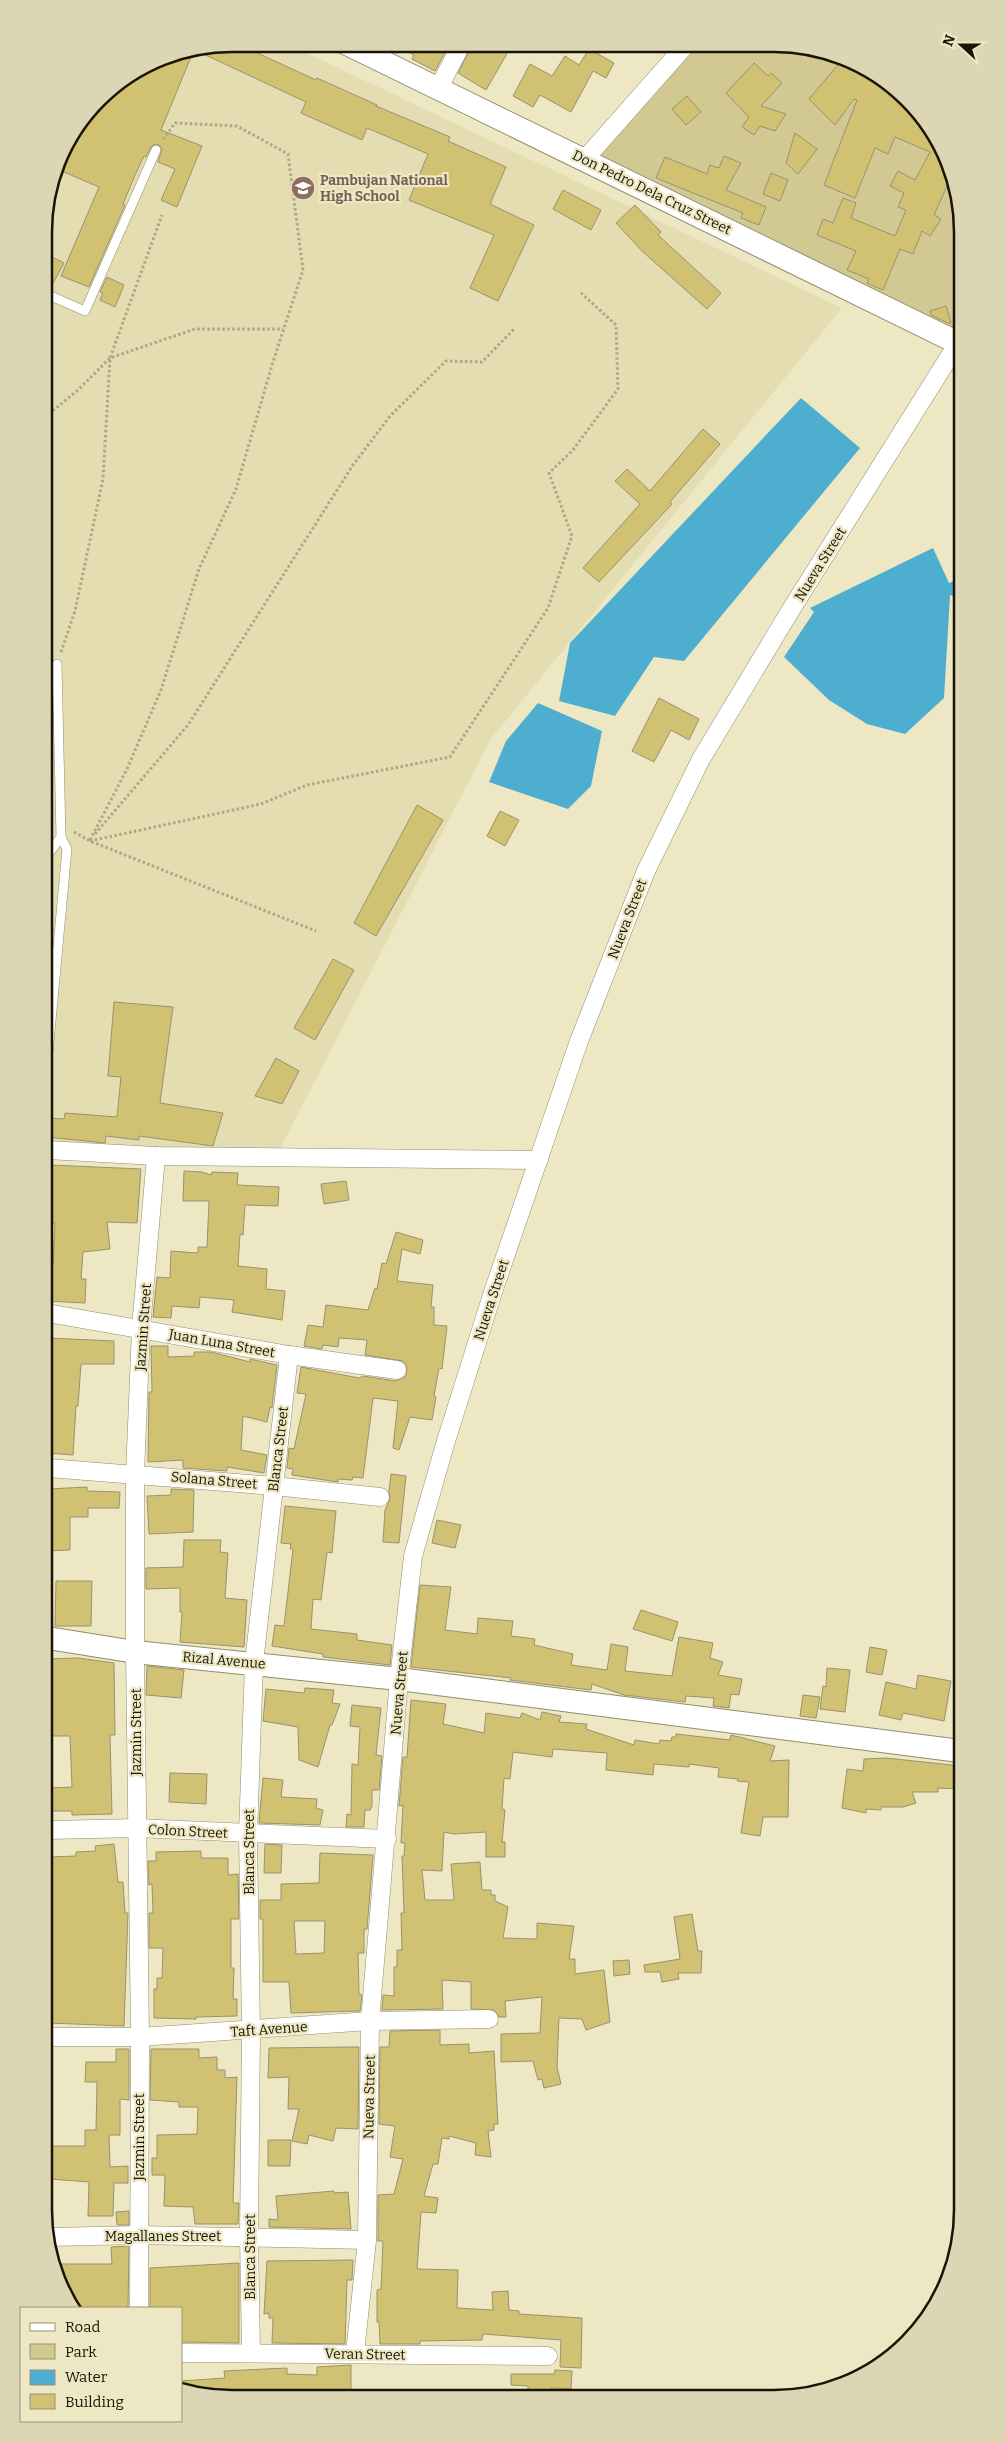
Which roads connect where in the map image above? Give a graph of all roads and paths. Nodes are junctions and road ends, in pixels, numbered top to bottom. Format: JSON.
{"nodes":[{"id":1,"x":362,"y":52,"type":"edge"},
{"id":2,"x":457,"y":52,"type":"edge"},
{"id":3,"x":679,"y":52,"type":"edge"},
{"id":4,"x":438,"y":89,"type":"junction"},
{"id":5,"x":156,"y":150,"type":"joint"},
{"id":6,"x":585,"y":159,"type":"junction"},
{"id":7,"x":162,"y":215,"type":"dead end"},
{"id":8,"x":581,"y":293,"type":"dead end"},
{"id":9,"x":52,"y":297,"type":"edge"},
{"id":10,"x":514,"y":329,"type":"dead end"},
{"id":11,"x":283,"y":330,"type":"junction"},
{"id":12,"x":954,"y":341,"type":"edge"},
{"id":13,"x":954,"y":349,"type":"edge"},
{"id":14,"x":110,"y":358,"type":"junction"},
{"id":15,"x":52,"y":411,"type":"edge"},
{"id":16,"x":57,"y":664,"type":"joint"},
{"id":17,"x":61,"y":824,"type":"junction"},
{"id":18,"x":61,"y":837,"type":"junction"},
{"id":19,"x":90,"y":841,"type":"junction"},
{"id":20,"x":52,"y":849,"type":"edge"},
{"id":21,"x":316,"y":931,"type":"dead end"},
{"id":22,"x":52,"y":1010,"type":"edge"},
{"id":23,"x":52,"y":1150,"type":"edge"},
{"id":24,"x":156,"y":1156,"type":"junction"},
{"id":25,"x":539,"y":1160,"type":"junction"},
{"id":26,"x":52,"y":1314,"type":"edge"},
{"id":27,"x":141,"y":1328,"type":"junction"},
{"id":28,"x":289,"y":1355,"type":"junction"},
{"id":29,"x":397,"y":1370,"type":"dead end"},
{"id":30,"x":52,"y":1468,"type":"edge"},
{"id":31,"x":135,"y":1474,"type":"junction"},
{"id":32,"x":274,"y":1486,"type":"junction"},
{"id":33,"x":380,"y":1497,"type":"dead end"},
{"id":34,"x":52,"y":1639,"type":"edge"},
{"id":35,"x":135,"y":1652,"type":"junction"},
{"id":36,"x":254,"y":1662,"type":"junction"},
{"id":37,"x":399,"y":1679,"type":"junction"},
{"id":38,"x":954,"y":1750,"type":"edge"},
{"id":39,"x":137,"y":1828,"type":"junction"},
{"id":40,"x":52,"y":1830,"type":"edge"},
{"id":41,"x":248,"y":1834,"type":"junction"},
{"id":42,"x":387,"y":1839,"type":"junction"},
{"id":43,"x":489,"y":2019,"type":"dead end"},
{"id":44,"x":370,"y":2021,"type":"junction"},
{"id":45,"x":251,"y":2031,"type":"junction"},
{"id":46,"x":140,"y":2037,"type":"junction"},
{"id":47,"x":52,"y":2038,"type":"edge"},
{"id":48,"x":139,"y":2235,"type":"junction"},
{"id":49,"x":55,"y":2236,"type":"edge"},
{"id":50,"x":249,"y":2236,"type":"junction"},
{"id":51,"x":367,"y":2240,"type":"junction"},
{"id":52,"x":139,"y":2307,"type":"edge"},
{"id":53,"x":182,"y":2352,"type":"edge"},
{"id":54,"x":251,"y":2352,"type":"junction"},
{"id":55,"x":355,"y":2353,"type":"junction"},
{"id":56,"x":548,"y":2356,"type":"dead end"}],
"edges":[{"from":1,"to":4,"type":"street","name":"Don Pedro Dela Cruz Street"},
{"from":2,"to":4,"type":"street"},
{"from":3,"to":6,"type":"street"},
{"from":4,"to":6,"type":"street","name":"Don Pedro Dela Cruz Street"},
{"from":5,"to":9,"type":"lane"},
{"from":5,"to":11,"type":"path"},
{"from":6,"to":12,"type":"street","name":"Don Pedro Dela Cruz Street"},
{"from":7,"to":14,"type":"path"},
{"from":8,"to":19,"type":"path"},
{"from":10,"to":19,"type":"path"},
{"from":11,"to":14,"type":"path"},
{"from":11,"to":19,"type":"path"},
{"from":13,"to":25,"type":"street","name":"Nueva Street"},
{"from":14,"to":15,"type":"path"},
{"from":14,"to":16,"type":"path"},
{"from":16,"to":17,"type":"lane"},
{"from":17,"to":18,"type":"lane"},
{"from":17,"to":19,"type":"path"},
{"from":18,"to":20,"type":"lane"},
{"from":18,"to":22,"type":"lane"},
{"from":19,"to":21,"type":"path"},
{"from":23,"to":24,"type":"street"},
{"from":24,"to":25,"type":"street"},
{"from":24,"to":27,"type":"street","name":"Jazmin Street"},
{"from":25,"to":37,"type":"street","name":"Nueva Street"},
{"from":26,"to":27,"type":"street","name":"Juan Luna Street"},
{"from":27,"to":28,"type":"street","name":"Juan Luna Street"},
{"from":27,"to":31,"type":"street","name":"Jazmin Street"},
{"from":28,"to":29,"type":"street","name":"Juan Luna Street"},
{"from":28,"to":32,"type":"street","name":"Blanca Street"},
{"from":30,"to":31,"type":"street","name":"Solana Street"},
{"from":31,"to":32,"type":"street","name":"Solana Street"},
{"from":31,"to":35,"type":"street","name":"Jazmin Street"},
{"from":32,"to":33,"type":"street","name":"Solana Street"},
{"from":32,"to":36,"type":"street","name":"Blanca Street"},
{"from":34,"to":35,"type":"street","name":"Rizal Avenue"},
{"from":35,"to":36,"type":"street","name":"Rizal Avenue"},
{"from":35,"to":39,"type":"street","name":"Jazmin Street"},
{"from":36,"to":37,"type":"street","name":"Rizal Avenue"},
{"from":36,"to":41,"type":"street","name":"Blanca Street"},
{"from":37,"to":38,"type":"street","name":"Rizal Avenue"},
{"from":37,"to":42,"type":"street","name":"Nueva Street"},
{"from":39,"to":40,"type":"street","name":"Colon Street"},
{"from":39,"to":41,"type":"street","name":"Colon Street"},
{"from":39,"to":46,"type":"street","name":"Jazmin Street"},
{"from":41,"to":42,"type":"street","name":"Colon Street"},
{"from":41,"to":45,"type":"street","name":"Blanca Street"},
{"from":42,"to":44,"type":"street","name":"Nueva Street"},
{"from":43,"to":44,"type":"street","name":"Taft Avenue"},
{"from":44,"to":45,"type":"street","name":"Taft Avenue"},
{"from":44,"to":51,"type":"street","name":"Nueva Street"},
{"from":45,"to":46,"type":"street","name":"Taft Avenue"},
{"from":45,"to":50,"type":"street","name":"Blanca Street"},
{"from":46,"to":47,"type":"street","name":"Taft Avenue"},
{"from":46,"to":48,"type":"street","name":"Jazmin Street"},
{"from":48,"to":49,"type":"street","name":"Magallanes Street"},
{"from":48,"to":50,"type":"street","name":"Magallanes Street"},
{"from":48,"to":52,"type":"street","name":"Jazmin Street"},
{"from":50,"to":51,"type":"street","name":"Magallanes Street"},
{"from":50,"to":54,"type":"street","name":"Blanca Street"},
{"from":51,"to":55,"type":"street","name":"Nueva Street"},
{"from":53,"to":54,"type":"street","name":"Veran Street"},
{"from":54,"to":55,"type":"street","name":"Veran Street"},
{"from":55,"to":56,"type":"street","name":"Veran Street"}]}
